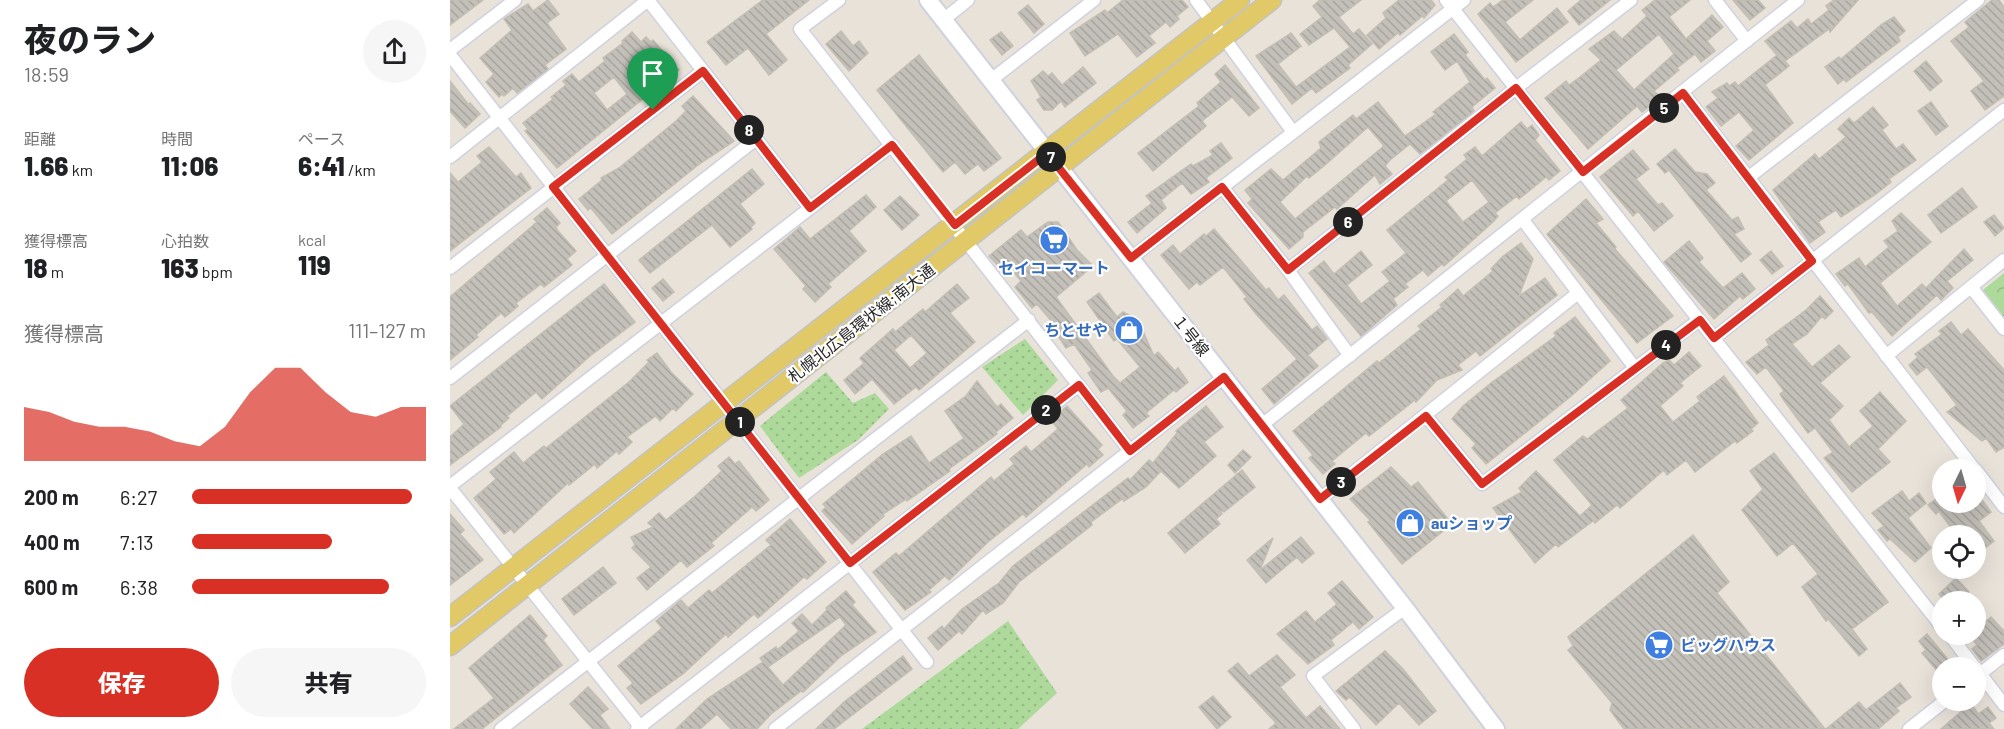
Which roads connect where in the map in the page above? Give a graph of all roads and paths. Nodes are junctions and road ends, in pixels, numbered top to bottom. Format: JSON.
{"nodes":[{"id":1,"x":515,"y":0,"type":"edge"},
{"id":2,"x":648,"y":0,"type":"edge"},
{"id":3,"x":839,"y":0,"type":"edge"},
{"id":4,"x":928,"y":0,"type":"edge"},
{"id":5,"x":968,"y":0,"type":"edge"},
{"id":6,"x":1094,"y":0,"type":"edge"},
{"id":7,"x":1196,"y":0,"type":"edge"},
{"id":8,"x":1240,"y":0,"type":"edge"},
{"id":9,"x":1272,"y":0,"type":"edge"},
{"id":10,"x":1464,"y":0,"type":"edge"},
{"id":11,"x":1631,"y":0,"type":"edge"},
{"id":12,"x":1715,"y":0,"type":"edge"},
{"id":13,"x":1798,"y":0,"type":"edge"},
{"id":14,"x":1978,"y":0,"type":"edge"},
{"id":15,"x":1450,"y":4,"type":"edge"},
{"id":16,"x":943,"y":20,"type":"junction"},
{"id":17,"x":1213,"y":21,"type":"junction"},
{"id":18,"x":1225,"y":37,"type":"junction"},
{"id":19,"x":1747,"y":41,"type":"junction"},
{"id":20,"x":450,"y":50,"type":"edge"},
{"id":21,"x":450,"y":56,"type":"edge"},
{"id":22,"x":703,"y":71,"type":"junction"},
{"id":23,"x":991,"y":80,"type":"junction"},
{"id":24,"x":1516,"y":88,"type":"junction"},
{"id":25,"x":1683,"y":93,"type":"junction"},
{"id":26,"x":2004,"y":110,"type":"edge"},
{"id":27,"x":500,"y":118,"type":"junction"},
{"id":28,"x":1293,"y":132,"type":"junction"},
{"id":29,"x":756,"y":139,"type":"junction"},
{"id":30,"x":892,"y":145,"type":"junction"},
{"id":31,"x":1047,"y":153,"type":"junction"},
{"id":32,"x":450,"y":157,"type":"edge"},
{"id":33,"x":1060,"y":167,"type":"junction"},
{"id":34,"x":1583,"y":172,"type":"junction"},
{"id":35,"x":1749,"y":177,"type":"junction"},
{"id":36,"x":553,"y":187,"type":"junction"},
{"id":37,"x":1222,"y":187,"type":"junction"},
{"id":38,"x":810,"y":208,"type":"junction"},
{"id":39,"x":1523,"y":220,"type":"junction"},
{"id":40,"x":955,"y":225,"type":"junction"},
{"id":41,"x":967,"y":240,"type":"junction"},
{"id":42,"x":606,"y":254,"type":"junction"},
{"id":43,"x":1131,"y":258,"type":"junction"},
{"id":44,"x":2004,"y":260,"type":"edge"},
{"id":45,"x":1812,"y":261,"type":"junction"},
{"id":46,"x":450,"y":268,"type":"edge"},
{"id":47,"x":1288,"y":270,"type":"junction"},
{"id":48,"x":1971,"y":287,"type":"junction"},
{"id":49,"x":1578,"y":293,"type":"junction"},
{"id":50,"x":1029,"y":320,"type":"junction"},
{"id":51,"x":1700,"y":320,"type":"junction"},
{"id":52,"x":660,"y":323,"type":"junction"},
{"id":53,"x":2004,"y":329,"type":"edge"},
{"id":54,"x":1714,"y":338,"type":"junction"},
{"id":55,"x":1350,"y":356,"type":"junction"},
{"id":56,"x":1886,"y":356,"type":"junction"},
{"id":57,"x":1635,"y":368,"type":"junction"},
{"id":58,"x":1224,"y":377,"type":"junction"},
{"id":59,"x":450,"y":378,"type":"edge"},
{"id":60,"x":1079,"y":385,"type":"junction"},
{"id":61,"x":724,"y":404,"type":"junction"},
{"id":62,"x":1426,"y":416,"type":"junction"},
{"id":63,"x":738,"y":420,"type":"junction"},
{"id":64,"x":1262,"y":425,"type":"junction"},
{"id":65,"x":1130,"y":451,"type":"junction"},
{"id":66,"x":1966,"y":459,"type":"edge"},
{"id":67,"x":1986,"y":484,"type":"edge"},
{"id":68,"x":450,"y":488,"type":"edge"},
{"id":69,"x":799,"y":498,"type":"junction"},
{"id":70,"x":1320,"y":499,"type":"junction"},
{"id":71,"x":2004,"y":507,"type":"edge"},
{"id":72,"x":850,"y":563,"type":"junction"},
{"id":73,"x":512,"y":568,"type":"junction"},
{"id":74,"x":527,"y":586,"type":"junction"},
{"id":75,"x":1405,"y":608,"type":"junction"},
{"id":76,"x":1932,"y":614,"type":"edge"},
{"id":77,"x":450,"y":617,"type":"edge"},
{"id":78,"x":902,"y":630,"type":"junction"},
{"id":79,"x":450,"y":646,"type":"edge"},
{"id":80,"x":2004,"y":655,"type":"edge"},
{"id":81,"x":588,"y":662,"type":"junction"},
{"id":82,"x":927,"y":662,"type":"dead end"},
{"id":83,"x":1986,"y":666,"type":"edge"},
{"id":84,"x":1986,"y":684,"type":"edge"},
{"id":85,"x":2004,"y":705,"type":"edge"},
{"id":86,"x":1932,"y":711,"type":"edge"},
{"id":87,"x":1491,"y":727,"type":"edge"},
{"id":88,"x":640,"y":728,"type":"edge"},
{"id":89,"x":501,"y":729,"type":"edge"},
{"id":90,"x":775,"y":729,"type":"edge"},
{"id":91,"x":1354,"y":729,"type":"edge"},
{"id":92,"x":1910,"y":729,"type":"edge"}],
"edges":[{"from":1,"to":20,"type":"street"},
{"from":2,"to":22,"type":"street"},
{"from":2,"to":27,"type":"street"},
{"from":3,"to":30,"type":"street"},
{"from":4,"to":16,"type":"street","name":"１号線"},
{"from":5,"to":16,"type":"street"},
{"from":6,"to":23,"type":"street"},
{"from":7,"to":17,"type":"street"},
{"from":8,"to":17,"type":"main road","name":"札幌北広島環状線;南大通"},
{"from":9,"to":18,"type":"main road","name":"札幌北広島環状線;南大通"},
{"from":10,"to":15,"type":"street"},
{"from":11,"to":24,"type":"street"},
{"from":12,"to":19,"type":"street"},
{"from":13,"to":19,"type":"street"},
{"from":14,"to":35,"type":"street"},
{"from":15,"to":24,"type":"street"},
{"from":15,"to":28,"type":"street"},
{"from":16,"to":23,"type":"street","name":"１号線"},
{"from":17,"to":18,"type":"street"},
{"from":17,"to":31,"type":"main road","name":"札幌北広島環状線;南大通"},
{"from":18,"to":28,"type":"street"},
{"from":18,"to":33,"type":"main road","name":"札幌北広島環状線;南大通"},
{"from":19,"to":25,"type":"street"},
{"from":21,"to":27,"type":"street"},
{"from":22,"to":29,"type":"street"},
{"from":22,"to":36,"type":"street"},
{"from":23,"to":31,"type":"street","name":"１号線"},
{"from":24,"to":34,"type":"street"},
{"from":24,"to":47,"type":"street"},
{"from":25,"to":34,"type":"street"},
{"from":25,"to":35,"type":"street"},
{"from":26,"to":45,"type":"street"},
{"from":27,"to":32,"type":"street"},
{"from":27,"to":36,"type":"street"},
{"from":28,"to":37,"type":"street"},
{"from":29,"to":38,"type":"street"},
{"from":29,"to":42,"type":"street"},
{"from":30,"to":38,"type":"street"},
{"from":30,"to":40,"type":"street"},
{"from":31,"to":33,"type":"street","name":"１号線"},
{"from":31,"to":40,"type":"main road","name":"札幌北広島環状線;南大通"},
{"from":33,"to":41,"type":"main road","name":"札幌北広島環状線;南大通"},
{"from":33,"to":43,"type":"street","name":"１号線"},
{"from":34,"to":39,"type":"street"},
{"from":34,"to":51,"type":"street"},
{"from":35,"to":45,"type":"street"},
{"from":36,"to":42,"type":"street"},
{"from":36,"to":46,"type":"street"},
{"from":37,"to":43,"type":"street"},
{"from":37,"to":47,"type":"street"},
{"from":38,"to":52,"type":"street"},
{"from":39,"to":49,"type":"street"},
{"from":39,"to":55,"type":"street"},
{"from":40,"to":41,"type":"street"},
{"from":40,"to":61,"type":"main road","name":"札幌北広島環状線;南大通"},
{"from":41,"to":50,"type":"street"},
{"from":41,"to":63,"type":"main road","name":"札幌北広島環状線;南大通"},
{"from":42,"to":52,"type":"street"},
{"from":42,"to":59,"type":"street"},
{"from":43,"to":58,"type":"street","name":"１号線"},
{"from":44,"to":48,"type":"street"},
{"from":45,"to":54,"type":"street"},
{"from":45,"to":56,"type":"street"},
{"from":47,"to":55,"type":"street"},
{"from":48,"to":53,"type":"street"},
{"from":48,"to":56,"type":"street"},
{"from":49,"to":57,"type":"street"},
{"from":49,"to":62,"type":"street"},
{"from":50,"to":60,"type":"street"},
{"from":50,"to":69,"type":"street"},
{"from":51,"to":54,"type":"street"},
{"from":51,"to":57,"type":"street"},
{"from":52,"to":61,"type":"street"},
{"from":52,"to":68,"type":"street"},
{"from":54,"to":76,"type":"street"},
{"from":55,"to":64,"type":"street"},
{"from":56,"to":66,"type":"street"},
{"from":57,"to":62,"type":"street"},
{"from":58,"to":64,"type":"street","name":"１号線"},
{"from":58,"to":65,"type":"street"},
{"from":60,"to":65,"type":"street"},
{"from":60,"to":72,"type":"street"},
{"from":61,"to":63,"type":"street"},
{"from":61,"to":73,"type":"main road","name":"札幌北広島環状線;南大通"},
{"from":62,"to":70,"type":"street"},
{"from":63,"to":69,"type":"street"},
{"from":63,"to":74,"type":"main road","name":"札幌北広島環状線;南大通"},
{"from":64,"to":70,"type":"street","name":"１号線"},
{"from":65,"to":78,"type":"street"},
{"from":67,"to":71,"type":"street"},
{"from":68,"to":73,"type":"street"},
{"from":69,"to":72,"type":"street"},
{"from":69,"to":81,"type":"street"},
{"from":70,"to":75,"type":"street","name":"１号線"},
{"from":72,"to":78,"type":"street"},
{"from":72,"to":88,"type":"street"},
{"from":73,"to":74,"type":"street"},
{"from":73,"to":77,"type":"main road","name":"札幌北広島環状線;南大通"},
{"from":74,"to":79,"type":"main road","name":"札幌北広島環状線;南大通"},
{"from":74,"to":81,"type":"street"},
{"from":75,"to":87,"type":"street","name":"１号線"},
{"from":75,"to":91,"type":"street"},
{"from":78,"to":82,"type":"street"},
{"from":78,"to":90,"type":"street"},
{"from":80,"to":83,"type":"street"},
{"from":81,"to":88,"type":"street"},
{"from":81,"to":89,"type":"street"},
{"from":84,"to":85,"type":"street"},
{"from":86,"to":92,"type":"street"}]}
